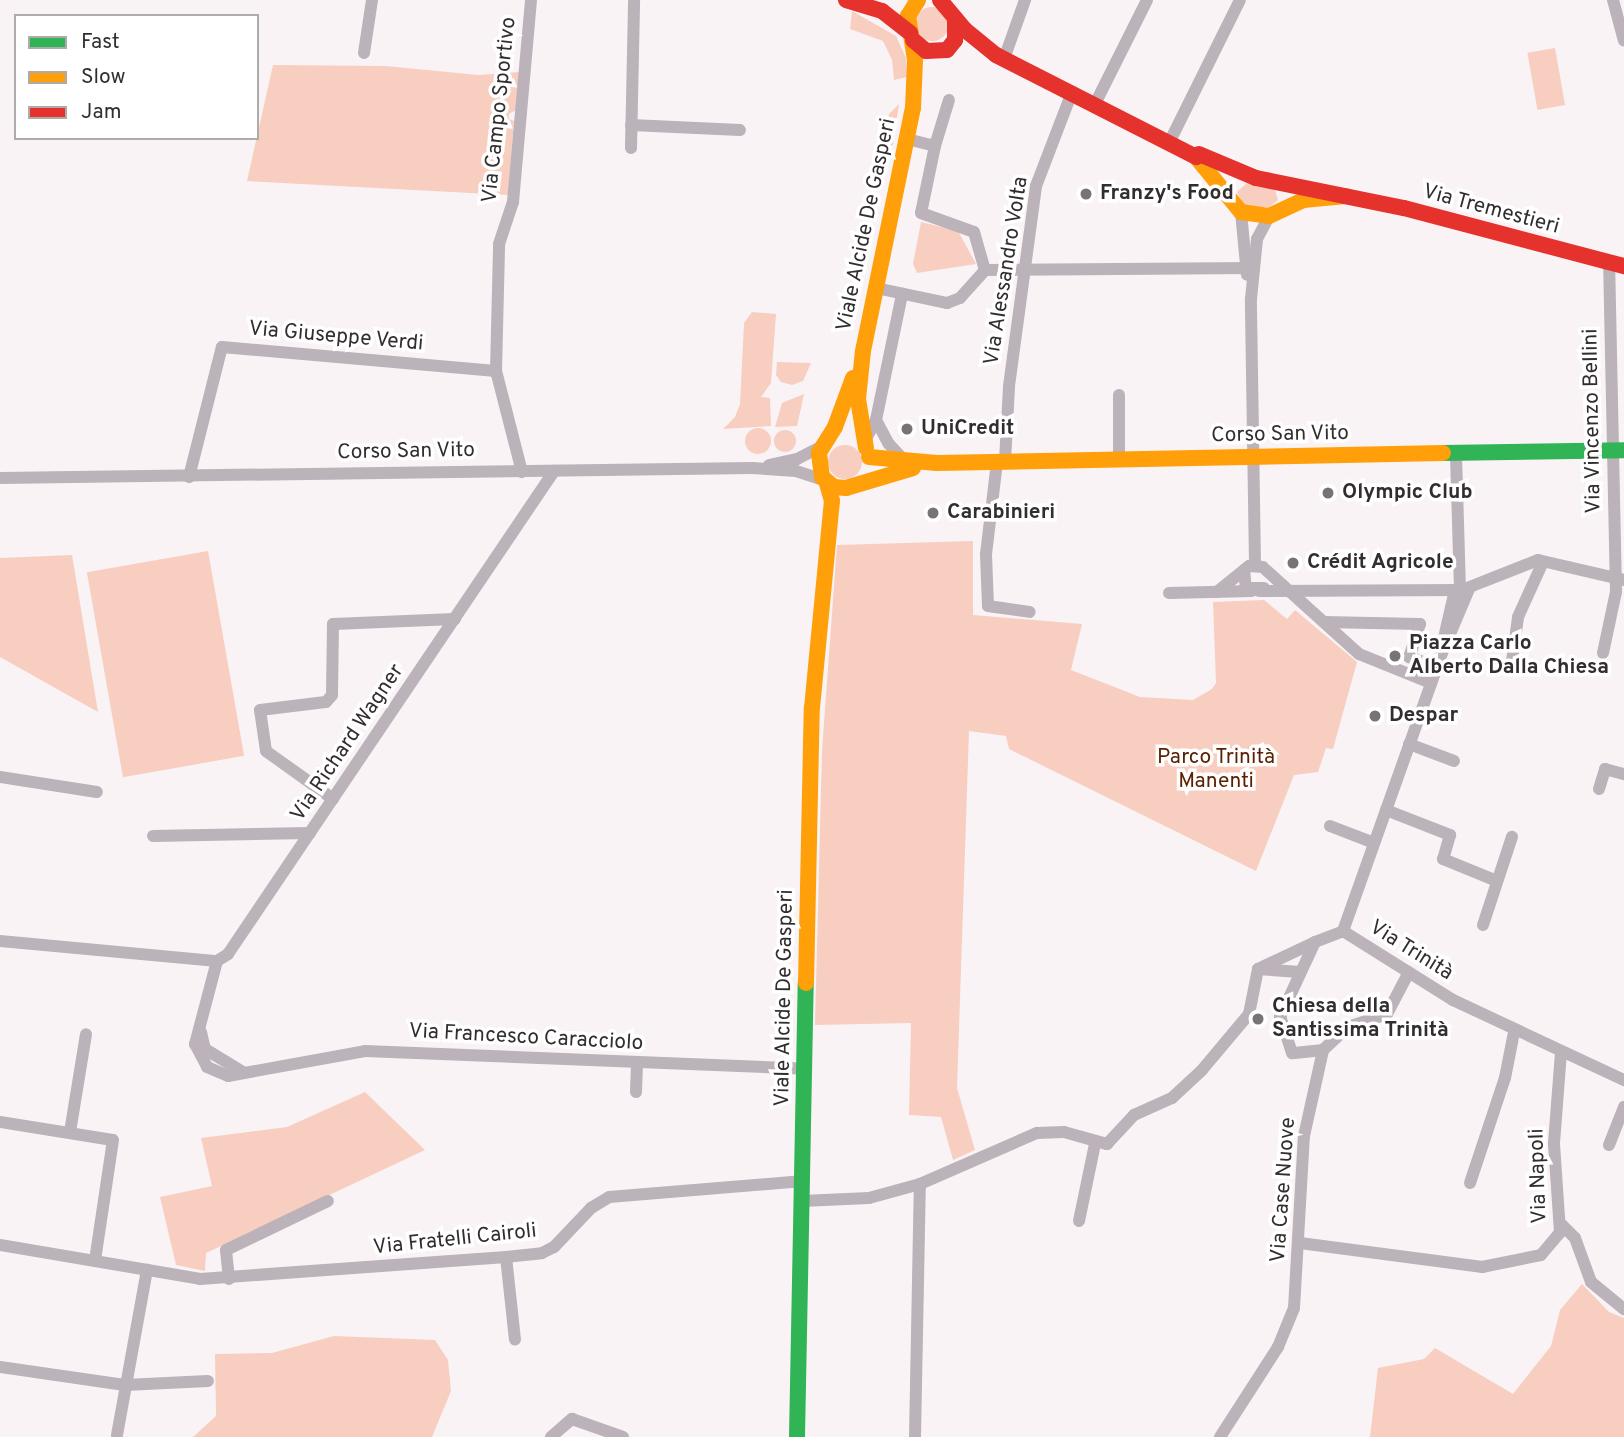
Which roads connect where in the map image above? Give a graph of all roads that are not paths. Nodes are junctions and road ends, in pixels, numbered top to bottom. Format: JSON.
{"nodes":[{"id":1,"x":372,"y":0,"type":"edge"},
{"id":2,"x":531,"y":0,"type":"edge"},
{"id":3,"x":634,"y":0,"type":"edge"},
{"id":4,"x":846,"y":0,"type":"edge"},
{"id":5,"x":864,"y":0,"type":"edge"},
{"id":6,"x":940,"y":0,"type":"edge"},
{"id":7,"x":1025,"y":0,"type":"edge"},
{"id":8,"x":1147,"y":0,"type":"edge"},
{"id":9,"x":1240,"y":0,"type":"edge"},
{"id":10,"x":1613,"y":0,"type":"edge"},
{"id":11,"x":915,"y":2,"type":"edge"},
{"id":12,"x":953,"y":11,"type":"edge"},
{"id":13,"x":911,"y":37,"type":"junction"},
{"id":14,"x":1624,"y":41,"type":"edge"},
{"id":15,"x":943,"y":51,"type":"junction"},
{"id":16,"x":364,"y":53,"type":"dead end"},
{"id":17,"x":1000,"y":57,"type":"junction"},
{"id":18,"x":1072,"y":92,"type":"junction"},
{"id":19,"x":948,"y":100,"type":"dead end"},
{"id":20,"x":1095,"y":104,"type":"junction"},
{"id":21,"x":913,"y":108,"type":"junction"},
{"id":22,"x":631,"y":125,"type":"junction"},
{"id":23,"x":740,"y":130,"type":"dead end"},
{"id":24,"x":907,"y":138,"type":"junction"},
{"id":25,"x":1174,"y":143,"type":"junction"},
{"id":26,"x":935,"y":146,"type":"junction"},
{"id":27,"x":631,"y":148,"type":"dead end"},
{"id":28,"x":1262,"y":179,"type":"junction"},
{"id":29,"x":1346,"y":196,"type":"junction"},
{"id":30,"x":1237,"y":208,"type":"junction"},
{"id":31,"x":1275,"y":213,"type":"junction"},
{"id":32,"x":1617,"y":264,"type":"edge"},
{"id":33,"x":1250,"y":268,"type":"junction"},
{"id":34,"x":990,"y":270,"type":"junction"},
{"id":35,"x":1026,"y":270,"type":"junction"},
{"id":36,"x":876,"y":288,"type":"junction"},
{"id":37,"x":902,"y":294,"type":"junction"},
{"id":38,"x":863,"y":351,"type":"junction"},
{"id":39,"x":496,"y":371,"type":"junction"},
{"id":40,"x":1119,"y":395,"type":"dead end"},
{"id":41,"x":876,"y":420,"type":"junction"},
{"id":42,"x":825,"y":444,"type":"junction"},
{"id":43,"x":866,"y":449,"type":"junction"},
{"id":44,"x":1618,"y":450,"type":"edge"},
{"id":45,"x":1455,"y":453,"type":"junction"},
{"id":46,"x":1252,"y":456,"type":"junction"},
{"id":47,"x":1119,"y":458,"type":"junction"},
{"id":48,"x":904,"y":460,"type":"junction"},
{"id":49,"x":1001,"y":461,"type":"junction"},
{"id":50,"x":937,"y":463,"type":"junction"},
{"id":51,"x":752,"y":468,"type":"junction"},
{"id":52,"x":554,"y":471,"type":"junction"},
{"id":53,"x":522,"y":472,"type":"junction"},
{"id":54,"x":189,"y":477,"type":"junction"},
{"id":55,"x":0,"y":478,"type":"edge"},
{"id":56,"x":826,"y":482,"type":"junction"},
{"id":57,"x":857,"y":484,"type":"junction"},
{"id":58,"x":827,"y":560,"type":"junction"},
{"id":59,"x":1543,"y":562,"type":"junction"},
{"id":60,"x":1255,"y":568,"type":"junction"},
{"id":61,"x":1620,"y":580,"type":"edge"},
{"id":62,"x":1462,"y":590,"type":"junction"},
{"id":63,"x":1256,"y":591,"type":"junction"},
{"id":64,"x":1217,"y":592,"type":"junction"},
{"id":65,"x":1292,"y":592,"type":"junction"},
{"id":66,"x":1169,"y":593,"type":"dead end"},
{"id":67,"x":1030,"y":612,"type":"dead end"},
{"id":68,"x":455,"y":620,"type":"junction"},
{"id":69,"x":1324,"y":622,"type":"junction"},
{"id":70,"x":1603,"y":653,"type":"dead end"},
{"id":71,"x":1409,"y":657,"type":"junction"},
{"id":72,"x":1436,"y":667,"type":"junction"},
{"id":73,"x":1511,"y":669,"type":"dead end"},
{"id":74,"x":1404,"y":672,"type":"junction"},
{"id":75,"x":1431,"y":682,"type":"junction"},
{"id":76,"x":1409,"y":744,"type":"junction"},
{"id":77,"x":1454,"y":761,"type":"dead end"},
{"id":78,"x":1624,"y":774,"type":"edge"},
{"id":79,"x":0,"y":777,"type":"edge"},
{"id":80,"x":1599,"y":789,"type":"dead end"},
{"id":81,"x":97,"y":792,"type":"dead end"},
{"id":82,"x":333,"y":799,"type":"junction"},
{"id":83,"x":1386,"y":810,"type":"junction"},
{"id":84,"x":1329,"y":826,"type":"dead end"},
{"id":85,"x":310,"y":833,"type":"junction"},
{"id":86,"x":153,"y":836,"type":"dead end"},
{"id":87,"x":1512,"y":837,"type":"dead end"},
{"id":88,"x":1374,"y":843,"type":"junction"},
{"id":89,"x":1497,"y":881,"type":"junction"},
{"id":90,"x":1483,"y":925,"type":"dead end"},
{"id":91,"x":1343,"y":931,"type":"junction"},
{"id":92,"x":0,"y":941,"type":"edge"},
{"id":93,"x":1315,"y":942,"type":"junction"},
{"id":94,"x":217,"y":961,"type":"junction"},
{"id":95,"x":1258,"y":969,"type":"junction"},
{"id":96,"x":1300,"y":972,"type":"junction"},
{"id":97,"x":1409,"y":972,"type":"junction"},
{"id":98,"x":1514,"y":1032,"type":"junction"},
{"id":99,"x":86,"y":1034,"type":"dead end"},
{"id":100,"x":1322,"y":1050,"type":"junction"},
{"id":101,"x":1561,"y":1053,"type":"junction"},
{"id":102,"x":638,"y":1063,"type":"junction"},
{"id":103,"x":806,"y":1069,"type":"junction"},
{"id":104,"x":1624,"y":1080,"type":"edge"},
{"id":105,"x":636,"y":1092,"type":"dead end"},
{"id":106,"x":1624,"y":1107,"type":"edge"},
{"id":107,"x":0,"y":1122,"type":"edge"},
{"id":108,"x":70,"y":1132,"type":"junction"},
{"id":109,"x":1096,"y":1144,"type":"junction"},
{"id":110,"x":1609,"y":1145,"type":"dead end"},
{"id":111,"x":803,"y":1181,"type":"junction"},
{"id":112,"x":1470,"y":1183,"type":"dead end"},
{"id":113,"x":920,"y":1184,"type":"junction"},
{"id":114,"x":328,"y":1201,"type":"dead end"},
{"id":115,"x":802,"y":1201,"type":"junction"},
{"id":116,"x":1079,"y":1221,"type":"dead end"},
{"id":117,"x":1560,"y":1223,"type":"junction"},
{"id":118,"x":1300,"y":1243,"type":"junction"},
{"id":119,"x":0,"y":1244,"type":"edge"},
{"id":120,"x":506,"y":1257,"type":"junction"},
{"id":121,"x":95,"y":1261,"type":"junction"},
{"id":122,"x":147,"y":1270,"type":"junction"},
{"id":123,"x":229,"y":1279,"type":"junction"},
{"id":124,"x":1624,"y":1309,"type":"edge"},
{"id":125,"x":515,"y":1340,"type":"dead end"},
{"id":126,"x":0,"y":1367,"type":"edge"},
{"id":127,"x":208,"y":1381,"type":"dead end"},
{"id":128,"x":125,"y":1385,"type":"junction"},
{"id":129,"x":117,"y":1436,"type":"edge"},
{"id":130,"x":551,"y":1437,"type":"edge"},
{"id":131,"x":623,"y":1437,"type":"edge"},
{"id":132,"x":797,"y":1437,"type":"edge"},
{"id":133,"x":915,"y":1437,"type":"edge"},
{"id":134,"x":1220,"y":1437,"type":"edge"}],
"edges":[{"from":1,"to":16,"type":"street"},
{"from":2,"to":39,"type":"street","name":"Via Campo Sportivo"},
{"from":3,"to":22,"type":"street"},
{"from":4,"to":13,"type":"main road"},
{"from":5,"to":11,"type":"main road"},
{"from":6,"to":12,"type":"main road"},
{"from":7,"to":17,"type":"street"},
{"from":8,"to":20,"type":"street"},
{"from":9,"to":25,"type":"street"},
{"from":10,"to":14,"type":"street"},
{"from":11,"to":13,"type":"main road"},
{"from":12,"to":15,"type":"main road"},
{"from":12,"to":17,"type":"main road"},
{"from":13,"to":15,"type":"main road"},
{"from":13,"to":21,"type":"main road"},
{"from":15,"to":17,"type":"main road"},
{"from":15,"to":21,"type":"main road"},
{"from":17,"to":18,"type":"main road"},
{"from":18,"to":20,"type":"main road"},
{"from":18,"to":35,"type":"street","name":"Via Alessandro Volta"},
{"from":19,"to":26,"type":"street"},
{"from":20,"to":25,"type":"main road"},
{"from":21,"to":24,"type":"main road","name":"Viale Alcide De Gasperi"},
{"from":22,"to":23,"type":"street"},
{"from":22,"to":27,"type":"street"},
{"from":24,"to":26,"type":"street"},
{"from":24,"to":36,"type":"main road","name":"Viale Alcide De Gasperi"},
{"from":25,"to":28,"type":"main road","name":"Via Tremestieri"},
{"from":25,"to":30,"type":"main road"},
{"from":26,"to":34,"type":"street"},
{"from":28,"to":29,"type":"main road","name":"Via Tremestieri"},
{"from":28,"to":30,"type":"main road"},
{"from":28,"to":31,"type":"main road"},
{"from":29,"to":31,"type":"main road"},
{"from":29,"to":32,"type":"main road","name":"Via Tremestieri"},
{"from":30,"to":31,"type":"main road"},
{"from":30,"to":33,"type":"street"},
{"from":31,"to":33,"type":"street"},
{"from":32,"to":44,"type":"street","name":"Via Vincenzo Bellini"},
{"from":33,"to":35,"type":"street"},
{"from":33,"to":46,"type":"street"},
{"from":34,"to":35,"type":"street"},
{"from":34,"to":37,"type":"street"},
{"from":35,"to":49,"type":"street","name":"Via Alessandro Volta"},
{"from":36,"to":37,"type":"street"},
{"from":36,"to":38,"type":"main road","name":"Viale Alcide De Gasperi"},
{"from":37,"to":41,"type":"street"},
{"from":38,"to":42,"type":"main road"},
{"from":38,"to":43,"type":"main road"},
{"from":39,"to":53,"type":"street","name":"Via Campo Sportivo"},
{"from":39,"to":54,"type":"street","name":"Via Giuseppe Verdi"},
{"from":40,"to":47,"type":"street"},
{"from":41,"to":43,"type":"street"},
{"from":41,"to":48,"type":"street"},
{"from":42,"to":43,"type":"main road"},
{"from":42,"to":51,"type":"street"},
{"from":42,"to":56,"type":"main road"},
{"from":43,"to":48,"type":"main road"},
{"from":43,"to":57,"type":"main road"},
{"from":44,"to":45,"type":"main road","name":"Corso San Vito"},
{"from":44,"to":61,"type":"street","name":"Via Vincenzo Bellini"},
{"from":45,"to":46,"type":"main road","name":"Corso San Vito"},
{"from":45,"to":62,"type":"street"},
{"from":46,"to":47,"type":"main road","name":"Corso San Vito"},
{"from":46,"to":60,"type":"street"},
{"from":47,"to":49,"type":"main road","name":"Corso San Vito"},
{"from":48,"to":50,"type":"main road"},
{"from":49,"to":50,"type":"main road","name":"Corso San Vito"},
{"from":49,"to":67,"type":"street","name":"Via Alessandro Volta"},
{"from":50,"to":57,"type":"main road"},
{"from":51,"to":52,"type":"street","name":"Corso San Vito"},
{"from":51,"to":56,"type":"street"},
{"from":52,"to":53,"type":"street","name":"Corso San Vito"},
{"from":52,"to":68,"type":"street","name":"Via Richard Wagner"},
{"from":53,"to":54,"type":"street","name":"Corso San Vito"},
{"from":54,"to":55,"type":"street","name":"Corso San Vito"},
{"from":56,"to":57,"type":"main road"},
{"from":56,"to":58,"type":"main road"},
{"from":57,"to":58,"type":"main road"},
{"from":58,"to":103,"type":"main road","name":"Viale Alcide De Gasperi"},
{"from":59,"to":61,"type":"street"},
{"from":59,"to":62,"type":"street"},
{"from":59,"to":73,"type":"street"},
{"from":60,"to":63,"type":"street"},
{"from":60,"to":63,"type":"street"},
{"from":60,"to":64,"type":"street"},
{"from":60,"to":65,"type":"street"},
{"from":61,"to":70,"type":"street","name":"Via Vincenzo Bellini"},
{"from":62,"to":65,"type":"street"},
{"from":62,"to":72,"type":"street"},
{"from":63,"to":64,"type":"street"},
{"from":63,"to":65,"type":"street"},
{"from":64,"to":66,"type":"street"},
{"from":65,"to":69,"type":"street"},
{"from":68,"to":82,"type":"street","name":"Via Richard Wagner"},
{"from":68,"to":82,"type":"street"},
{"from":69,"to":71,"type":"street"},
{"from":69,"to":74,"type":"street"},
{"from":71,"to":72,"type":"street"},
{"from":71,"to":74,"type":"street"},
{"from":72,"to":75,"type":"street"},
{"from":74,"to":75,"type":"street"},
{"from":75,"to":76,"type":"street"},
{"from":76,"to":77,"type":"street"},
{"from":76,"to":83,"type":"street"},
{"from":78,"to":80,"type":"street"},
{"from":79,"to":81,"type":"street"},
{"from":82,"to":85,"type":"street","name":"Via Richard Wagner"},
{"from":83,"to":88,"type":"street"},
{"from":83,"to":89,"type":"street"},
{"from":84,"to":88,"type":"street"},
{"from":85,"to":86,"type":"street"},
{"from":85,"to":94,"type":"street","name":"Via Richard Wagner"},
{"from":87,"to":89,"type":"street"},
{"from":88,"to":91,"type":"street"},
{"from":89,"to":90,"type":"street"},
{"from":91,"to":93,"type":"street","name":"Via Trinità"},
{"from":91,"to":97,"type":"street","name":"Via Trinità"},
{"from":92,"to":94,"type":"street"},
{"from":93,"to":95,"type":"street","name":"Via Trinità"},
{"from":93,"to":96,"type":"street"},
{"from":94,"to":102,"type":"street","name":"Via Francesco Caracciolo"},
{"from":95,"to":96,"type":"street"},
{"from":95,"to":109,"type":"street"},
{"from":96,"to":100,"type":"street"},
{"from":97,"to":98,"type":"street","name":"Via Trinità"},
{"from":97,"to":100,"type":"street"},
{"from":98,"to":101,"type":"street","name":"Via Trinità"},
{"from":98,"to":112,"type":"street"},
{"from":99,"to":108,"type":"street"},
{"from":100,"to":118,"type":"street","name":"Via Case Nuove"},
{"from":101,"to":104,"type":"street","name":"Via Trinità"},
{"from":101,"to":117,"type":"street","name":"Via Napoli"},
{"from":102,"to":103,"type":"street","name":"Via Francesco Caracciolo"},
{"from":102,"to":105,"type":"street"},
{"from":103,"to":111,"type":"main road","name":"Viale Alcide De Gasperi"},
{"from":106,"to":110,"type":"street"},
{"from":107,"to":108,"type":"street"},
{"from":108,"to":121,"type":"street"},
{"from":109,"to":113,"type":"street"},
{"from":109,"to":116,"type":"street"},
{"from":111,"to":115,"type":"main road","name":"Viale Alcide De Gasperi"},
{"from":111,"to":120,"type":"street","name":"Via Fratelli Cairoli"},
{"from":113,"to":115,"type":"street"},
{"from":113,"to":133,"type":"street"},
{"from":114,"to":123,"type":"street"},
{"from":115,"to":132,"type":"main road","name":"Viale Alcide De Gasperi"},
{"from":117,"to":118,"type":"street","name":"Via Napoli"},
{"from":117,"to":124,"type":"street"},
{"from":118,"to":134,"type":"street","name":"Via Case Nuove"},
{"from":119,"to":121,"type":"street","name":"Via Fratelli Cairoli"},
{"from":120,"to":123,"type":"street","name":"Via Fratelli Cairoli"},
{"from":120,"to":125,"type":"street"},
{"from":121,"to":122,"type":"street","name":"Via Fratelli Cairoli"},
{"from":122,"to":123,"type":"street","name":"Via Fratelli Cairoli"},
{"from":122,"to":128,"type":"street"},
{"from":126,"to":128,"type":"street"},
{"from":127,"to":128,"type":"street"},
{"from":128,"to":129,"type":"street"},
{"from":130,"to":131,"type":"street"}]}
